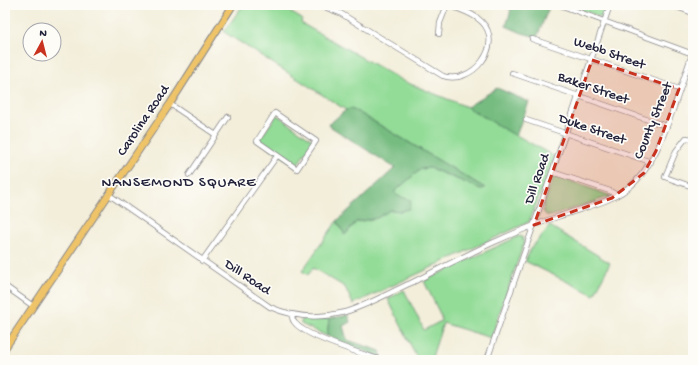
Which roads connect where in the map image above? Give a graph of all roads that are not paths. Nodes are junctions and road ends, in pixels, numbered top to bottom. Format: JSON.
{"nodes":[{"id":1,"x":233,"y":5,"type":"edge"},
{"id":2,"x":310,"y":5,"type":"edge"},
{"id":3,"x":314,"y":5,"type":"edge"},
{"id":4,"x":448,"y":5,"type":"edge"},
{"id":5,"x":560,"y":5,"type":"edge"},
{"id":6,"x":610,"y":5,"type":"edge"},
{"id":7,"x":671,"y":5,"type":"edge"},
{"id":8,"x":693,"y":13,"type":"edge"},
{"id":9,"x":605,"y":22,"type":"junction"},
{"id":10,"x":439,"y":34,"type":"dead end"},
{"id":11,"x":532,"y":39,"type":"dead end"},
{"id":12,"x":693,"y":53,"type":"edge"},
{"id":13,"x":592,"y":60,"type":"junction"},
{"id":14,"x":512,"y":73,"type":"dead end"},
{"id":15,"x":679,"y":89,"type":"junction"},
{"id":16,"x":579,"y":97,"type":"junction"},
{"id":17,"x":170,"y":104,"type":"junction"},
{"id":18,"x":228,"y":116,"type":"dead end"},
{"id":19,"x":526,"y":120,"type":"dead end"},
{"id":20,"x":666,"y":126,"type":"junction"},
{"id":21,"x":566,"y":133,"type":"junction"},
{"id":22,"x":216,"y":135,"type":"junction"},
{"id":23,"x":693,"y":139,"type":"edge"},
{"id":24,"x":277,"y":156,"type":"junction"},
{"id":25,"x":651,"y":162,"type":"junction"},
{"id":26,"x":552,"y":172,"type":"junction"},
{"id":27,"x":188,"y":174,"type":"dead end"},
{"id":28,"x":693,"y":187,"type":"edge"},
{"id":29,"x":108,"y":194,"type":"junction"},
{"id":30,"x":617,"y":195,"type":"junction"},
{"id":31,"x":534,"y":225,"type":"junction"},
{"id":32,"x":202,"y":261,"type":"junction"},
{"id":33,"x":5,"y":286,"type":"edge"},
{"id":34,"x":33,"y":306,"type":"junction"},
{"id":35,"x":292,"y":315,"type":"junction"},
{"id":36,"x":5,"y":348,"type":"edge"},
{"id":37,"x":381,"y":360,"type":"edge"},
{"id":38,"x":487,"y":360,"type":"edge"}],
"edges":[{"from":1,"to":17,"type":"main road","name":"Carolina Road"},
{"from":2,"to":3,"type":"street"},
{"from":3,"to":4,"type":"street"},
{"from":4,"to":10,"type":"street"},
{"from":5,"to":9,"type":"street"},
{"from":6,"to":9,"type":"street","name":"Dill Road"},
{"from":7,"to":8,"type":"street"},
{"from":9,"to":12,"type":"street"},
{"from":9,"to":13,"type":"street","name":"Dill Road"},
{"from":11,"to":13,"type":"street","name":"Webb Street"},
{"from":12,"to":15,"type":"street","name":"County Street"},
{"from":13,"to":15,"type":"street","name":"Webb Street"},
{"from":13,"to":16,"type":"street","name":"Dill Road"},
{"from":14,"to":16,"type":"street","name":"Baker Street"},
{"from":15,"to":20,"type":"street","name":"County Street"},
{"from":16,"to":20,"type":"street","name":"Baker Street"},
{"from":16,"to":21,"type":"street","name":"Dill Road"},
{"from":17,"to":22,"type":"street"},
{"from":17,"to":29,"type":"main road","name":"Carolina Road"},
{"from":18,"to":22,"type":"street"},
{"from":19,"to":21,"type":"street","name":"Duke Street"},
{"from":20,"to":25,"type":"street","name":"County Street"},
{"from":21,"to":25,"type":"street","name":"Duke Street"},
{"from":21,"to":26,"type":"street","name":"Dill Road"},
{"from":22,"to":27,"type":"street"},
{"from":23,"to":28,"type":"street"},
{"from":24,"to":24,"type":"street"},
{"from":24,"to":32,"type":"street"},
{"from":25,"to":30,"type":"street","name":"County Street"},
{"from":26,"to":30,"type":"street"},
{"from":26,"to":31,"type":"street","name":"Dill Road"},
{"from":29,"to":32,"type":"street","name":"Dill Road"},
{"from":29,"to":34,"type":"main road","name":"Carolina Road"},
{"from":30,"to":31,"type":"street","name":"County Street"},
{"from":31,"to":35,"type":"street","name":"County Street"},
{"from":31,"to":38,"type":"street","name":"Dill Road"},
{"from":32,"to":35,"type":"street","name":"Dill Road"},
{"from":33,"to":34,"type":"street"},
{"from":34,"to":36,"type":"main road","name":"Carolina Road"},
{"from":35,"to":37,"type":"street","name":"Dill Road"}]}
